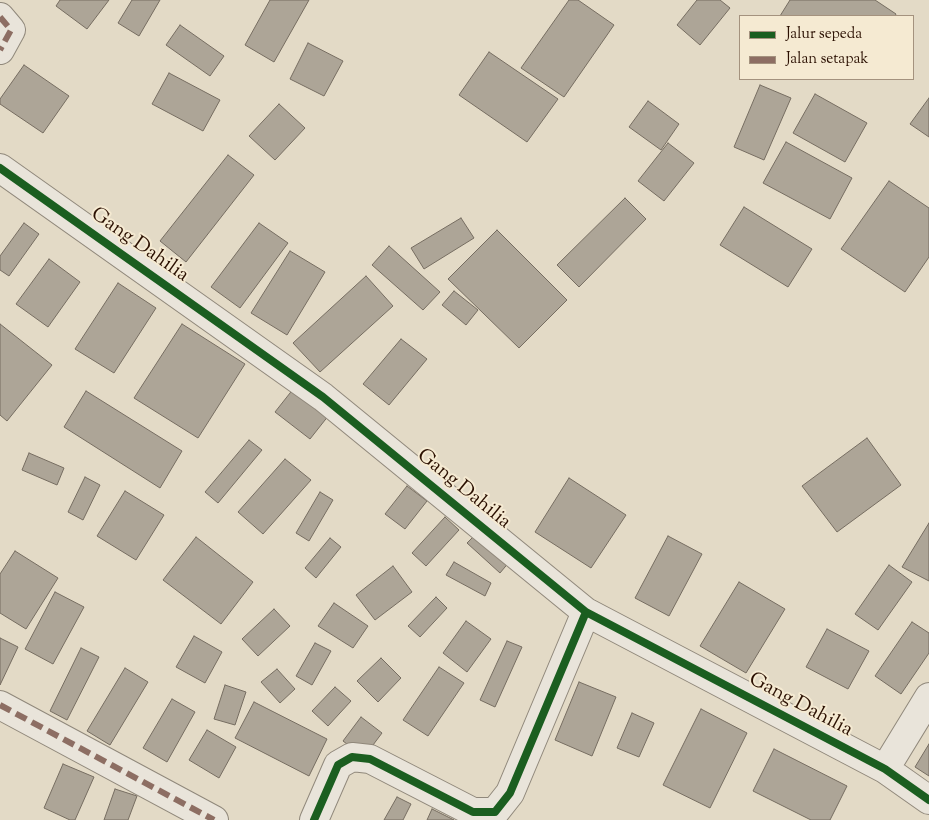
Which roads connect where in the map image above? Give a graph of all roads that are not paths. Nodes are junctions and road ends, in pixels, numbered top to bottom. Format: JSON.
{"nodes":[{"id":1,"x":0,"y":17,"type":"edge"},
{"id":2,"x":0,"y":50,"type":"edge"},
{"id":3,"x":0,"y":168,"type":"edge"},
{"id":4,"x":586,"y":612,"type":"junction"},
{"id":5,"x":929,"y":697,"type":"edge"},
{"id":6,"x":0,"y":705,"type":"edge"},
{"id":7,"x":885,"y":770,"type":"junction"},
{"id":8,"x":929,"y":800,"type":"edge"},
{"id":9,"x":214,"y":820,"type":"edge"},
{"id":10,"x":314,"y":820,"type":"edge"}],
"edges":[{"from":1,"to":2,"type":"street"},
{"from":3,"to":4,"type":"street","name":"Gang Dahilia"},
{"from":4,"to":7,"type":"street","name":"Gang Dahilia"},
{"from":4,"to":10,"type":"street"},
{"from":5,"to":7,"type":"street"},
{"from":6,"to":9,"type":"street"},
{"from":7,"to":8,"type":"street","name":"Gang Dahilia"}]}
